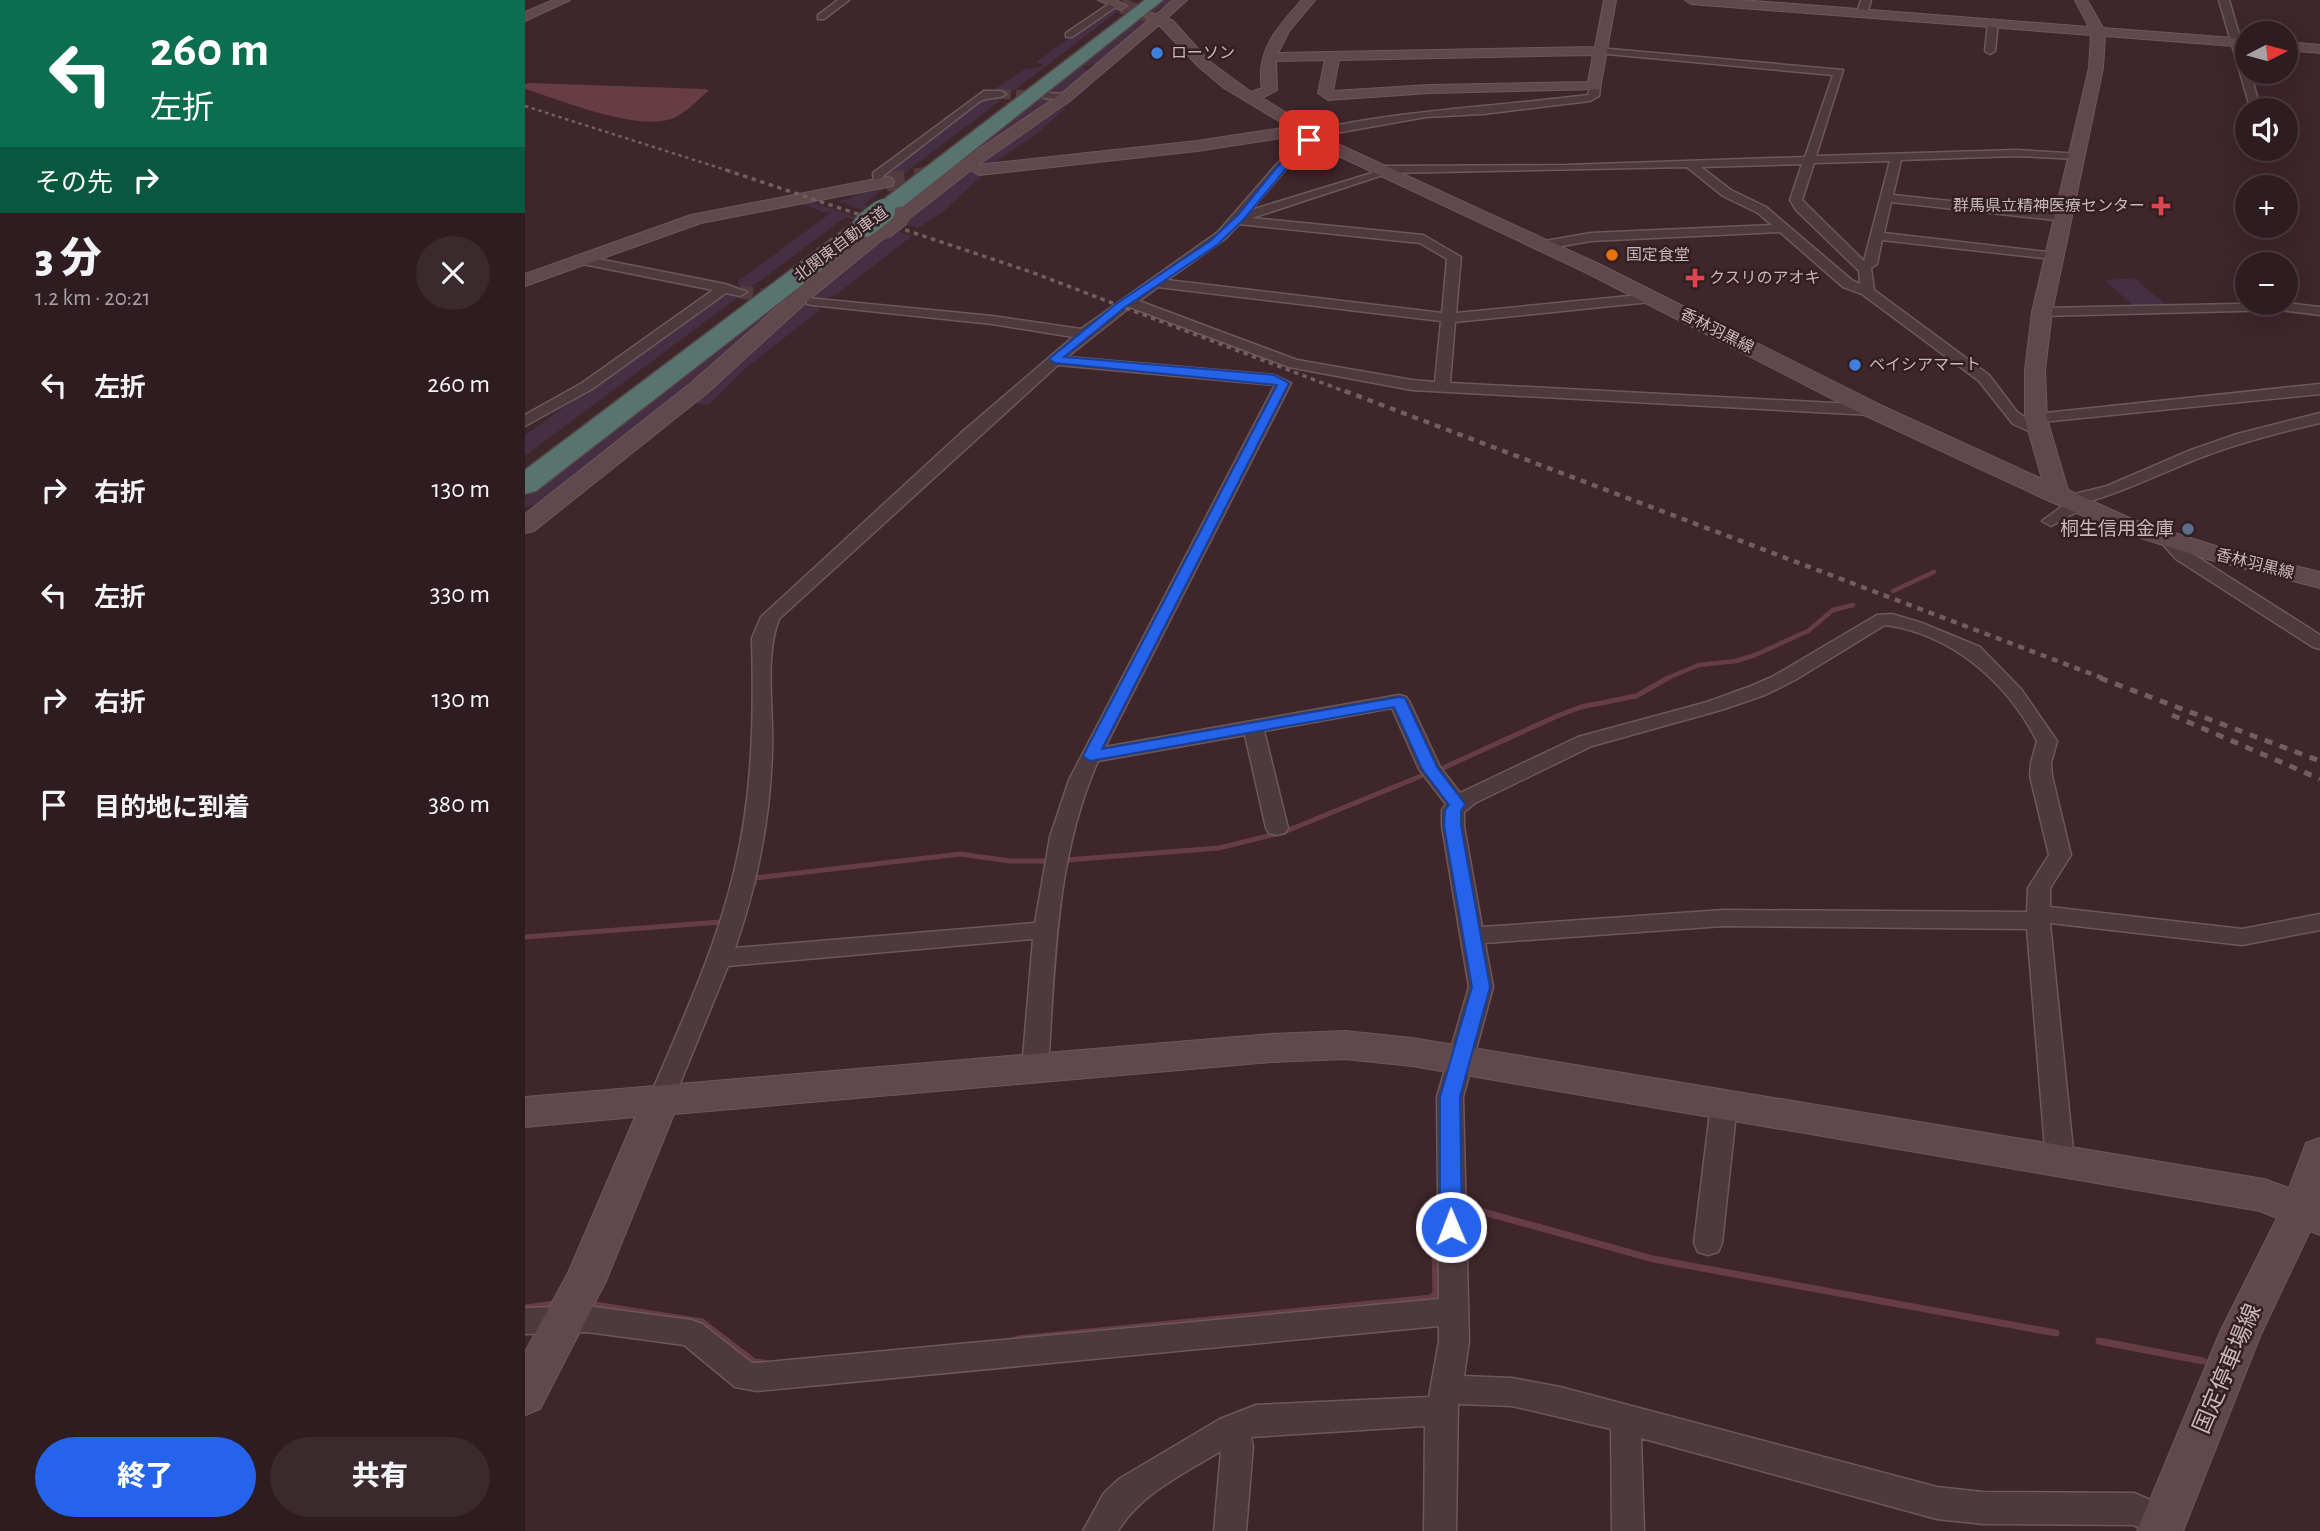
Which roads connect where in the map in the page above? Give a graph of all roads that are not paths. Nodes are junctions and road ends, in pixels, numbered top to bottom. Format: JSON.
{"nodes":[{"id":1,"x":564,"y":0,"type":"edge"},
{"id":2,"x":844,"y":0,"type":"edge"},
{"id":3,"x":1181,"y":0,"type":"edge"},
{"id":4,"x":1309,"y":0,"type":"edge"},
{"id":5,"x":1610,"y":0,"type":"edge"},
{"id":6,"x":1691,"y":0,"type":"edge"},
{"id":7,"x":2081,"y":0,"type":"edge"},
{"id":8,"x":2224,"y":0,"type":"edge"},
{"id":9,"x":1112,"y":2,"type":"edge"},
{"id":10,"x":1864,"y":7,"type":"edge"},
{"id":11,"x":1151,"y":8,"type":"edge"},
{"id":12,"x":525,"y":17,"type":"edge"},
{"id":13,"x":821,"y":17,"type":"dead end"},
{"id":14,"x":1993,"y":23,"type":"junction"},
{"id":15,"x":2235,"y":26,"type":"edge"},
{"id":16,"x":2098,"y":31,"type":"junction"},
{"id":17,"x":1069,"y":36,"type":"dead end"},
{"id":18,"x":2235,"y":42,"type":"edge"},
{"id":19,"x":2298,"y":47,"type":"edge"},
{"id":20,"x":2320,"y":49,"type":"edge"},
{"id":21,"x":1599,"y":51,"type":"junction"},
{"id":22,"x":1990,"y":51,"type":"dead end"},
{"id":23,"x":1333,"y":55,"type":"junction"},
{"id":24,"x":1271,"y":57,"type":"junction"},
{"id":25,"x":1595,"y":86,"type":"junction"},
{"id":26,"x":1001,"y":94,"type":"tunnel mouth"},
{"id":27,"x":1048,"y":96,"type":"tunnel mouth"},
{"id":28,"x":1066,"y":97,"type":"junction"},
{"id":29,"x":1249,"y":98,"type":"junction"},
{"id":30,"x":1309,"y":134,"type":"junction"},
{"id":31,"x":2078,"y":156,"type":"junction"},
{"id":32,"x":1896,"y":159,"type":"junction"},
{"id":33,"x":1809,"y":161,"type":"junction"},
{"id":34,"x":1690,"y":164,"type":"junction"},
{"id":35,"x":979,"y":170,"type":"tunnel mouth"},
{"id":36,"x":1379,"y":171,"type":"junction"},
{"id":37,"x":882,"y":183,"type":"joint"},
{"id":38,"x":1886,"y":198,"type":"junction"},
{"id":39,"x":2064,"y":217,"type":"junction"},
{"id":40,"x":876,"y":218,"type":"junction"},
{"id":41,"x":1240,"y":218,"type":"junction"},
{"id":42,"x":1783,"y":228,"type":"junction"},
{"id":43,"x":1877,"y":236,"type":"junction"},
{"id":44,"x":1545,"y":246,"type":"junction"},
{"id":45,"x":2055,"y":257,"type":"junction"},
{"id":46,"x":583,"y":260,"type":"junction"},
{"id":47,"x":1862,"y":266,"type":"junction"},
{"id":48,"x":525,"y":280,"type":"edge"},
{"id":49,"x":1155,"y":283,"type":"junction"},
{"id":50,"x":1867,"y":291,"type":"junction"},
{"id":51,"x":1650,"y":298,"type":"junction"},
{"id":52,"x":813,"y":301,"type":"dead end"},
{"id":53,"x":1128,"y":302,"type":"junction"},
{"id":54,"x":2320,"y":311,"type":"edge"},
{"id":55,"x":2042,"y":312,"type":"junction"},
{"id":56,"x":1449,"y":318,"type":"junction"},
{"id":57,"x":1084,"y":334,"type":"junction"},
{"id":58,"x":1055,"y":359,"type":"junction"},
{"id":59,"x":1442,"y":387,"type":"junction"},
{"id":60,"x":2320,"y":389,"type":"edge"},
{"id":61,"x":1872,"y":410,"type":"junction"},
{"id":62,"x":2320,"y":418,"type":"edge"},
{"id":63,"x":525,"y":421,"type":"edge"},
{"id":64,"x":2038,"y":425,"type":"junction"},
{"id":65,"x":525,"y":467,"type":"edge"},
{"id":66,"x":525,"y":485,"type":"edge"},
{"id":67,"x":2067,"y":500,"type":"junction"},
{"id":68,"x":2051,"y":521,"type":"dead end"},
{"id":69,"x":525,"y":526,"type":"edge"},
{"id":70,"x":2168,"y":540,"type":"junction"},
{"id":71,"x":2320,"y":580,"type":"edge"},
{"id":72,"x":2320,"y":643,"type":"edge"},
{"id":73,"x":1253,"y":727,"type":"junction"},
{"id":74,"x":1090,"y":756,"type":"junction"},
{"id":75,"x":1457,"y":804,"type":"junction"},
{"id":76,"x":1277,"y":828,"type":"dead end"},
{"id":77,"x":2038,"y":918,"type":"junction"},
{"id":78,"x":2320,"y":922,"type":"edge"},
{"id":79,"x":1046,"y":930,"type":"junction"},
{"id":80,"x":1472,"y":936,"type":"junction"},
{"id":81,"x":718,"y":958,"type":"junction"},
{"id":82,"x":1459,"y":1060,"type":"junction"},
{"id":83,"x":1035,"y":1069,"type":"junction"},
{"id":84,"x":661,"y":1101,"type":"junction"},
{"id":85,"x":1724,"y":1104,"type":"junction"},
{"id":86,"x":525,"y":1112,"type":"edge"},
{"id":87,"x":2320,"y":1154,"type":"edge"},
{"id":88,"x":2060,"y":1160,"type":"junction"},
{"id":89,"x":2311,"y":1214,"type":"edge"},
{"id":90,"x":1709,"y":1243,"type":"dead end"},
{"id":91,"x":1454,"y":1311,"type":"junction"},
{"id":92,"x":567,"y":1320,"type":"junction"},
{"id":93,"x":525,"y":1321,"type":"edge"},
{"id":94,"x":525,"y":1395,"type":"edge"},
{"id":95,"x":1444,"y":1400,"type":"junction"},
{"id":96,"x":1628,"y":1419,"type":"junction"},
{"id":97,"x":1234,"y":1429,"type":"junction"},
{"id":98,"x":2162,"y":1527,"type":"edge"},
{"id":99,"x":1099,"y":1531,"type":"edge"},
{"id":100,"x":1230,"y":1531,"type":"edge"},
{"id":101,"x":1440,"y":1531,"type":"edge"},
{"id":102,"x":1628,"y":1531,"type":"edge"}],
"edges":[{"from":1,"to":12,"type":"street"},
{"from":2,"to":13,"type":"street"},
{"from":3,"to":11,"type":"street"},
{"from":4,"to":24,"type":"street"},
{"from":5,"to":21,"type":"street"},
{"from":6,"to":10,"type":"street"},
{"from":7,"to":16,"type":"street"},
{"from":8,"to":15,"type":"street"},
{"from":9,"to":17,"type":"street"},
{"from":10,"to":14,"type":"street"},
{"from":11,"to":28,"type":"street"},
{"from":11,"to":29,"type":"street","name":"香林羽黒線"},
{"from":11,"to":40,"type":"highway","name":"北関東自動車道"},
{"from":14,"to":16,"type":"street"},
{"from":14,"to":22,"type":"street"},
{"from":16,"to":18,"type":"street"},
{"from":16,"to":31,"type":"street"},
{"from":19,"to":20,"type":"street"},
{"from":21,"to":23,"type":"street"},
{"from":21,"to":25,"type":"street"},
{"from":21,"to":33,"type":"street"},
{"from":23,"to":24,"type":"street"},
{"from":23,"to":25,"type":"street"},
{"from":24,"to":29,"type":"street"},
{"from":25,"to":30,"type":"street"},
{"from":26,"to":37,"type":"street"},
{"from":27,"to":28,"type":"street"},
{"from":28,"to":40,"type":"street"},
{"from":29,"to":30,"type":"street","name":"香林羽黒線"},
{"from":30,"to":35,"type":"street"},
{"from":30,"to":36,"type":"street","name":"香林羽黒線"},
{"from":30,"to":41,"type":"street"},
{"from":31,"to":32,"type":"street"},
{"from":31,"to":39,"type":"street"},
{"from":32,"to":33,"type":"street"},
{"from":32,"to":38,"type":"street"},
{"from":33,"to":34,"type":"street"},
{"from":33,"to":47,"type":"street"},
{"from":34,"to":36,"type":"street"},
{"from":34,"to":42,"type":"street"},
{"from":36,"to":41,"type":"street"},
{"from":36,"to":44,"type":"street","name":"香林羽黒線"},
{"from":37,"to":46,"type":"street"},
{"from":38,"to":39,"type":"street"},
{"from":38,"to":43,"type":"street"},
{"from":39,"to":45,"type":"street"},
{"from":40,"to":65,"type":"highway","name":"北関東自動車道"},
{"from":40,"to":66,"type":"highway","name":"北関東自動車道"},
{"from":40,"to":69,"type":"street"},
{"from":41,"to":49,"type":"street"},
{"from":41,"to":56,"type":"street"},
{"from":42,"to":44,"type":"street"},
{"from":42,"to":50,"type":"street"},
{"from":43,"to":45,"type":"street"},
{"from":43,"to":47,"type":"street"},
{"from":44,"to":51,"type":"street","name":"香林羽黒線"},
{"from":45,"to":55,"type":"street"},
{"from":46,"to":48,"type":"street"},
{"from":46,"to":63,"type":"street"},
{"from":47,"to":50,"type":"street"},
{"from":49,"to":53,"type":"street"},
{"from":49,"to":56,"type":"street"},
{"from":50,"to":64,"type":"street"},
{"from":51,"to":56,"type":"street"},
{"from":51,"to":61,"type":"street","name":"香林羽黒線"},
{"from":52,"to":57,"type":"street"},
{"from":53,"to":57,"type":"street"},
{"from":53,"to":59,"type":"street"},
{"from":54,"to":55,"type":"street"},
{"from":55,"to":64,"type":"street"},
{"from":56,"to":59,"type":"street"},
{"from":57,"to":58,"type":"street"},
{"from":58,"to":74,"type":"street"},
{"from":58,"to":81,"type":"street"},
{"from":59,"to":61,"type":"street"},
{"from":60,"to":64,"type":"street"},
{"from":61,"to":67,"type":"street","name":"香林羽黒線"},
{"from":62,"to":67,"type":"street"},
{"from":64,"to":67,"type":"street"},
{"from":67,"to":68,"type":"street"},
{"from":67,"to":70,"type":"street","name":"香林羽黒線"},
{"from":70,"to":71,"type":"street","name":"香林羽黒線"},
{"from":70,"to":72,"type":"street"},
{"from":73,"to":74,"type":"street"},
{"from":73,"to":75,"type":"street"},
{"from":73,"to":76,"type":"street"},
{"from":74,"to":79,"type":"street"},
{"from":75,"to":77,"type":"street"},
{"from":75,"to":80,"type":"street"},
{"from":77,"to":78,"type":"street"},
{"from":77,"to":80,"type":"street"},
{"from":77,"to":88,"type":"street"},
{"from":79,"to":81,"type":"street"},
{"from":79,"to":83,"type":"street"},
{"from":80,"to":82,"type":"street"},
{"from":81,"to":84,"type":"street"},
{"from":82,"to":83,"type":"street"},
{"from":82,"to":85,"type":"street"},
{"from":82,"to":91,"type":"street"},
{"from":83,"to":84,"type":"street"},
{"from":84,"to":86,"type":"street"},
{"from":84,"to":92,"type":"street"},
{"from":85,"to":88,"type":"street"},
{"from":85,"to":90,"type":"street"},
{"from":87,"to":89,"type":"street","name":"国定停車場線"},
{"from":88,"to":89,"type":"street"},
{"from":89,"to":98,"type":"street","name":"国定停車場線"},
{"from":91,"to":92,"type":"street"},
{"from":91,"to":95,"type":"street"},
{"from":92,"to":93,"type":"street"},
{"from":92,"to":94,"type":"street"},
{"from":95,"to":96,"type":"street"},
{"from":95,"to":97,"type":"street"},
{"from":95,"to":101,"type":"street"},
{"from":96,"to":98,"type":"street"},
{"from":96,"to":102,"type":"street"},
{"from":97,"to":99,"type":"street"},
{"from":97,"to":100,"type":"street"}]}
